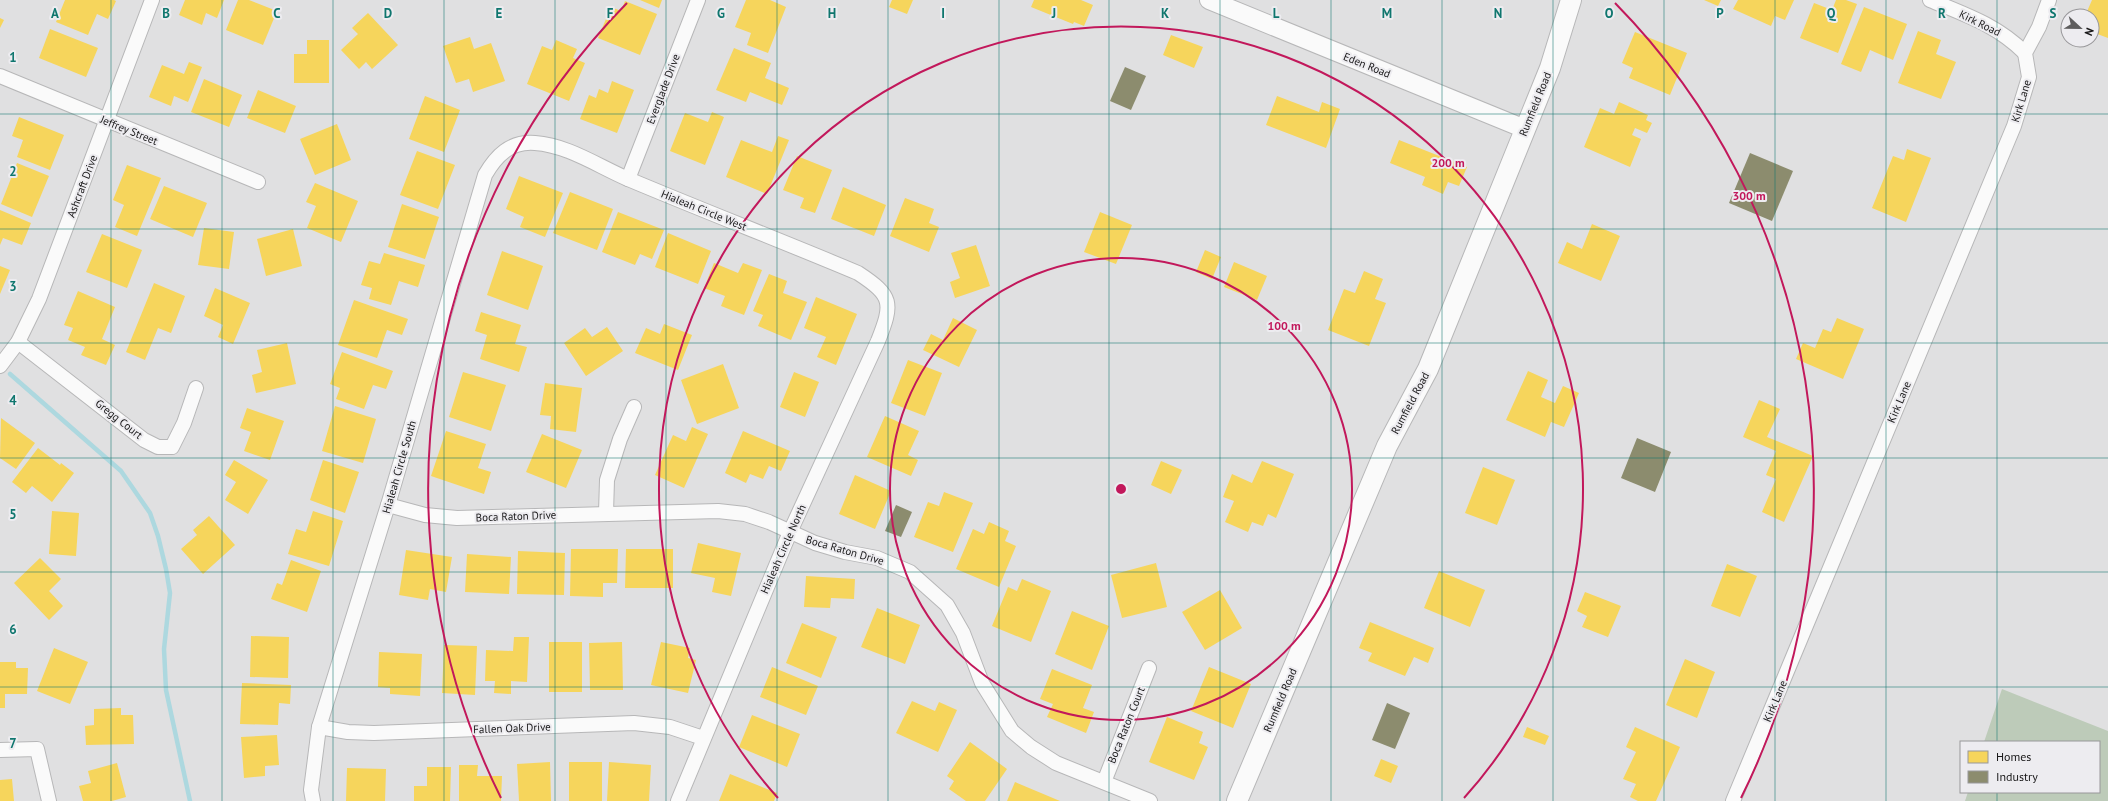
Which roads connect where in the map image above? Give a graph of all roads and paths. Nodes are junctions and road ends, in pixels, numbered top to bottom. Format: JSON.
{"nodes":[{"id":1,"x":152,"y":0,"type":"edge"},
{"id":2,"x":698,"y":0,"type":"edge"},
{"id":3,"x":1209,"y":0,"type":"edge"},
{"id":4,"x":1571,"y":0,"type":"edge"},
{"id":5,"x":1930,"y":0,"type":"edge"},
{"id":6,"x":2049,"y":0,"type":"edge"},
{"id":7,"x":2025,"y":53,"type":"junction"},
{"id":8,"x":0,"y":76,"type":"edge"},
{"id":9,"x":106,"y":121,"type":"junction"},
{"id":10,"x":1525,"y":130,"type":"junction"},
{"id":11,"x":513,"y":145,"type":"joint"},
{"id":12,"x":628,"y":179,"type":"junction"},
{"id":13,"x":258,"y":182,"type":"dead end"},
{"id":14,"x":887,"y":298,"type":"joint"},
{"id":15,"x":18,"y":342,"type":"junction"},
{"id":16,"x":0,"y":366,"type":"edge"},
{"id":17,"x":196,"y":388,"type":"dead end"},
{"id":18,"x":634,"y":407,"type":"dead end"},
{"id":19,"x":388,"y":505,"type":"junction"},
{"id":20,"x":606,"y":513,"type":"junction"},
{"id":21,"x":790,"y":532,"type":"junction"},
{"id":22,"x":1149,"y":668,"type":"dead end"},
{"id":23,"x":320,"y":727,"type":"junction"},
{"id":24,"x":703,"y":738,"type":"junction"},
{"id":25,"x":0,"y":750,"type":"edge"},
{"id":26,"x":1104,"y":782,"type":"junction"},
{"id":27,"x":49,"y":801,"type":"edge"},
{"id":28,"x":313,"y":801,"type":"edge"},
{"id":29,"x":678,"y":801,"type":"edge"},
{"id":30,"x":1150,"y":801,"type":"edge"},
{"id":31,"x":1237,"y":801,"type":"edge"},
{"id":32,"x":1733,"y":801,"type":"edge"}],
"edges":[{"from":1,"to":9,"type":"street","name":"Ashcraft Drive"},
{"from":2,"to":12,"type":"street","name":"Everglade Drive"},
{"from":3,"to":10,"type":"street","name":"Eden Road"},
{"from":4,"to":10,"type":"main road","name":"Rumfield Road"},
{"from":5,"to":7,"type":"street","name":"Kirk Road"},
{"from":6,"to":7,"type":"street"},
{"from":7,"to":32,"type":"street","name":"Kirk Lane"},
{"from":8,"to":9,"type":"street","name":"Jeffrey Street"},
{"from":9,"to":13,"type":"street","name":"Jeffrey Street"},
{"from":9,"to":15,"type":"street","name":"Ashcraft Drive"},
{"from":10,"to":31,"type":"main road","name":"Rumfield Road"},
{"from":11,"to":12,"type":"street","name":"Hialeah Circle West"},
{"from":11,"to":19,"type":"street","name":"Hialeah Circle South"},
{"from":12,"to":14,"type":"street","name":"Hialeah Circle West"},
{"from":14,"to":21,"type":"street","name":"Hialeah Circle North"},
{"from":15,"to":16,"type":"street","name":"Ashcraft Drive"},
{"from":15,"to":17,"type":"street","name":"Gregg Court"},
{"from":18,"to":20,"type":"street"},
{"from":19,"to":20,"type":"street","name":"Boca Raton Drive"},
{"from":19,"to":23,"type":"street","name":"Hialeah Circle South"},
{"from":20,"to":21,"type":"street","name":"Boca Raton Drive"},
{"from":21,"to":24,"type":"street","name":"Hialeah Circle North"},
{"from":21,"to":26,"type":"street","name":"Boca Raton Drive"},
{"from":22,"to":26,"type":"street","name":"Boca Raton Court"},
{"from":23,"to":24,"type":"street","name":"Fallen Oak Drive"},
{"from":23,"to":28,"type":"street","name":"Hialeah Circle South"},
{"from":24,"to":29,"type":"street","name":"Hialeah Circle North"},
{"from":25,"to":27,"type":"street"},
{"from":26,"to":30,"type":"street","name":"Boca Raton Drive"}]}
